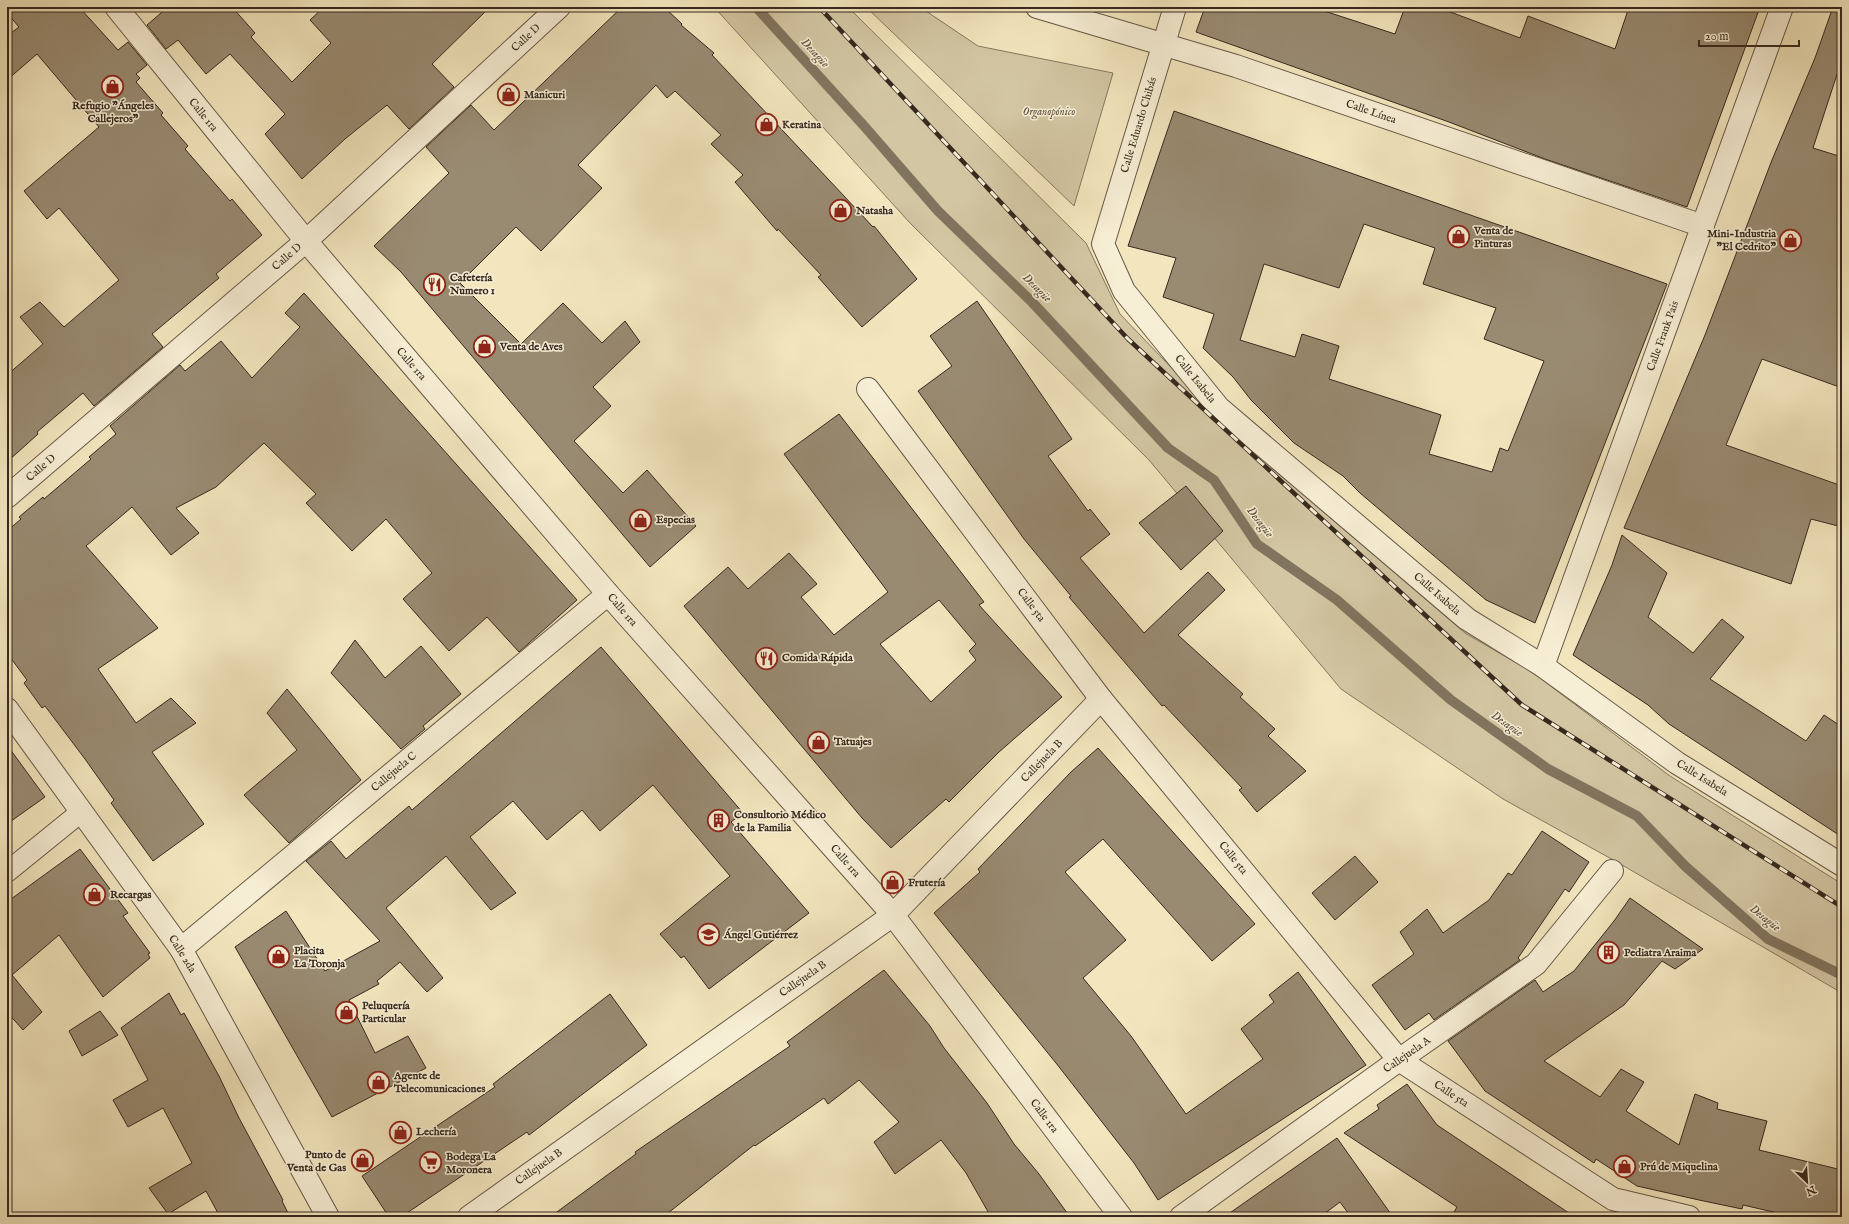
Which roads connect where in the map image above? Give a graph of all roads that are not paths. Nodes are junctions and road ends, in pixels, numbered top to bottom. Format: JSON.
{"nodes":[{"id":1,"x":116,"y":7,"type":"edge"},
{"id":2,"x":559,"y":7,"type":"edge"},
{"id":3,"x":1037,"y":7,"type":"edge"},
{"id":4,"x":1175,"y":7,"type":"edge"},
{"id":5,"x":1782,"y":7,"type":"edge"},
{"id":6,"x":1163,"y":44,"type":"junction"},
{"id":7,"x":1703,"y":226,"type":"junction"},
{"id":8,"x":306,"y":241,"type":"junction"},
{"id":9,"x":1103,"y":244,"type":"joint"},
{"id":10,"x":868,"y":389,"type":"dead end"},
{"id":11,"x":7,"y":497,"type":"edge"},
{"id":12,"x":608,"y":594,"type":"junction"},
{"id":13,"x":1543,"y":666,"type":"junction"},
{"id":14,"x":1102,"y":699,"type":"junction"},
{"id":15,"x":7,"y":709,"type":"edge"},
{"id":16,"x":81,"y":812,"type":"junction"},
{"id":17,"x":1842,"y":865,"type":"edge"},
{"id":18,"x":1612,"y":871,"type":"dead end"},
{"id":19,"x":7,"y":872,"type":"edge"},
{"id":20,"x":893,"y":915,"type":"junction"},
{"id":21,"x":181,"y":949,"type":"junction"},
{"id":22,"x":1399,"y":1060,"type":"junction"},
{"id":23,"x":328,"y":1217,"type":"edge"},
{"id":24,"x":469,"y":1217,"type":"edge"},
{"id":25,"x":1121,"y":1217,"type":"edge"},
{"id":26,"x":1180,"y":1217,"type":"edge"},
{"id":27,"x":1689,"y":1217,"type":"edge"}],
"edges":[{"from":1,"to":8,"type":"street","name":"Calle 1ra"},
{"from":2,"to":8,"type":"street","name":"Calle D"},
{"from":3,"to":6,"type":"street","name":"Calle Línea"},
{"from":4,"to":6,"type":"street","name":"Calle Eduardo Chibás"},
{"from":5,"to":7,"type":"street","name":"Calle Frank Pais"},
{"from":6,"to":7,"type":"street","name":"Calle Línea"},
{"from":6,"to":9,"type":"street","name":"Calle Eduardo Chibás"},
{"from":7,"to":13,"type":"street","name":"Calle Frank Pais"},
{"from":8,"to":11,"type":"street","name":"Calle D"},
{"from":8,"to":12,"type":"street","name":"Calle 1ra"},
{"from":9,"to":13,"type":"street","name":"Calle Isabela"},
{"from":10,"to":14,"type":"street","name":"Calle 5ta"},
{"from":12,"to":20,"type":"street","name":"Calle 1ra"},
{"from":12,"to":21,"type":"street","name":"Callejuela C"},
{"from":13,"to":17,"type":"street","name":"Calle Isabela"},
{"from":14,"to":20,"type":"street","name":"Callejuela B"},
{"from":14,"to":22,"type":"street","name":"Calle 5ta"},
{"from":15,"to":16,"type":"street","name":"Calle 2da"},
{"from":16,"to":19,"type":"lane"},
{"from":16,"to":21,"type":"street","name":"Calle 2da"},
{"from":18,"to":22,"type":"street","name":"Callejuela A"},
{"from":20,"to":24,"type":"street","name":"Callejuela B"},
{"from":20,"to":25,"type":"street","name":"Calle 1ra"},
{"from":21,"to":23,"type":"street","name":"Calle 2da"},
{"from":22,"to":26,"type":"street","name":"Callejuela A"},
{"from":22,"to":27,"type":"street","name":"Calle 5ta"}]}
